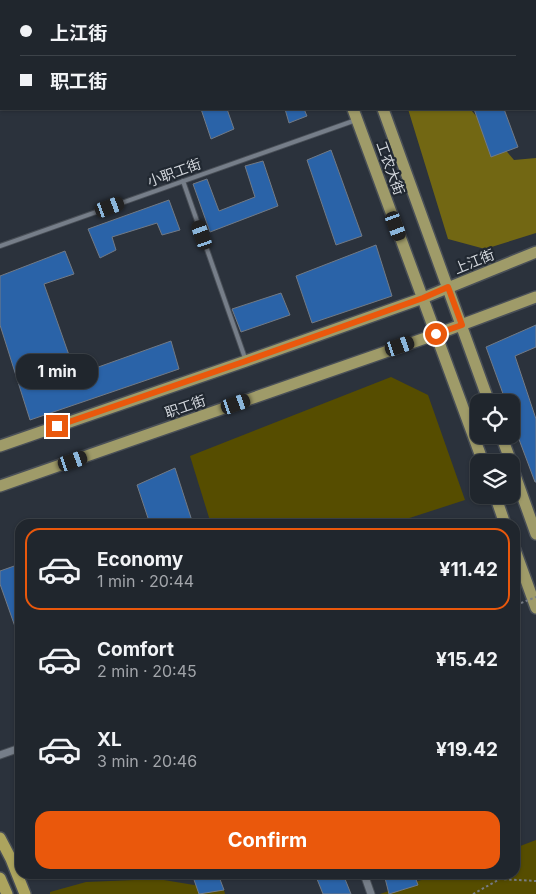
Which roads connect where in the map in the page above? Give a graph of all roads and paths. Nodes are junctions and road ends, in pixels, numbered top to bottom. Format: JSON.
{"nodes":[{"id":1,"x":383,"y":110,"type":"edge"},
{"id":2,"x":354,"y":114,"type":"edge"},
{"id":3,"x":183,"y":181,"type":"junction"},
{"id":4,"x":0,"y":246,"type":"edge"},
{"id":5,"x":536,"y":252,"type":"edge"},
{"id":6,"x":448,"y":287,"type":"junction"},
{"id":7,"x":423,"y":298,"type":"junction"},
{"id":8,"x":536,"y":298,"type":"edge"},
{"id":9,"x":462,"y":325,"type":"junction"},
{"id":10,"x":436,"y":334,"type":"junction"},
{"id":11,"x":246,"y":361,"type":"junction"},
{"id":12,"x":486,"y":394,"type":"edge"},
{"id":13,"x":0,"y":446,"type":"edge"},
{"id":14,"x":480,"y":454,"type":"edge"},
{"id":15,"x":0,"y":486,"type":"edge"},
{"id":16,"x":520,"y":489,"type":"edge"},
{"id":17,"x":498,"y":504,"type":"edge"},
{"id":18,"x":503,"y":519,"type":"edge"},
{"id":19,"x":536,"y":534,"type":"edge"},
{"id":20,"x":520,"y":564,"type":"edge"},
{"id":21,"x":536,"y":597,"type":"edge"},
{"id":22,"x":521,"y":603,"type":"dead end"},
{"id":23,"x":536,"y":608,"type":"edge"},
{"id":24,"x":15,"y":750,"type":"edge"},
{"id":25,"x":0,"y":755,"type":"edge"},
{"id":26,"x":0,"y":838,"type":"edge"},
{"id":27,"x":15,"y":869,"type":"edge"},
{"id":28,"x":0,"y":878,"type":"edge"},
{"id":29,"x":19,"y":879,"type":"edge"},
{"id":30,"x":366,"y":879,"type":"edge"},
{"id":31,"x":498,"y":879,"type":"edge"},
{"id":32,"x":512,"y":879,"type":"edge"},
{"id":33,"x":536,"y":881,"type":"edge"},
{"id":34,"x":7,"y":894,"type":"edge"},
{"id":35,"x":25,"y":894,"type":"edge"},
{"id":36,"x":371,"y":894,"type":"edge"},
{"id":37,"x":473,"y":894,"type":"edge"}],
"edges":[{"from":1,"to":6,"type":"main road","name":"工农大街"},
{"from":2,"to":3,"type":"lane","name":"小职工街"},
{"from":2,"to":7,"type":"main road","name":"工农大街"},
{"from":3,"to":4,"type":"lane","name":"小职工街"},
{"from":3,"to":11,"type":"lane"},
{"from":5,"to":6,"type":"main road","name":"上江街"},
{"from":6,"to":7,"type":"main road","name":"上江街"},
{"from":6,"to":9,"type":"main road","name":"工农大街"},
{"from":7,"to":10,"type":"main road","name":"工农大街"},
{"from":7,"to":11,"type":"main road","name":"职工街"},
{"from":8,"to":9,"type":"main road"},
{"from":9,"to":10,"type":"main road"},
{"from":9,"to":12,"type":"main road","name":"工农大街"},
{"from":10,"to":14,"type":"main road","name":"工农大街"},
{"from":10,"to":15,"type":"main road","name":"职工街"},
{"from":11,"to":13,"type":"main road","name":"职工街"},
{"from":16,"to":19,"type":"main road"},
{"from":17,"to":18,"type":"main road"},
{"from":20,"to":23,"type":"main road"},
{"from":21,"to":22,"type":"path","bridge":true},
{"from":24,"to":25,"type":"street"},
{"from":26,"to":27,"type":"highway"},
{"from":28,"to":34,"type":"highway"},
{"from":29,"to":35,"type":"highway"},
{"from":30,"to":36,"type":"street"},
{"from":31,"to":37,"type":"path"},
{"from":32,"to":33,"type":"path"}]}
